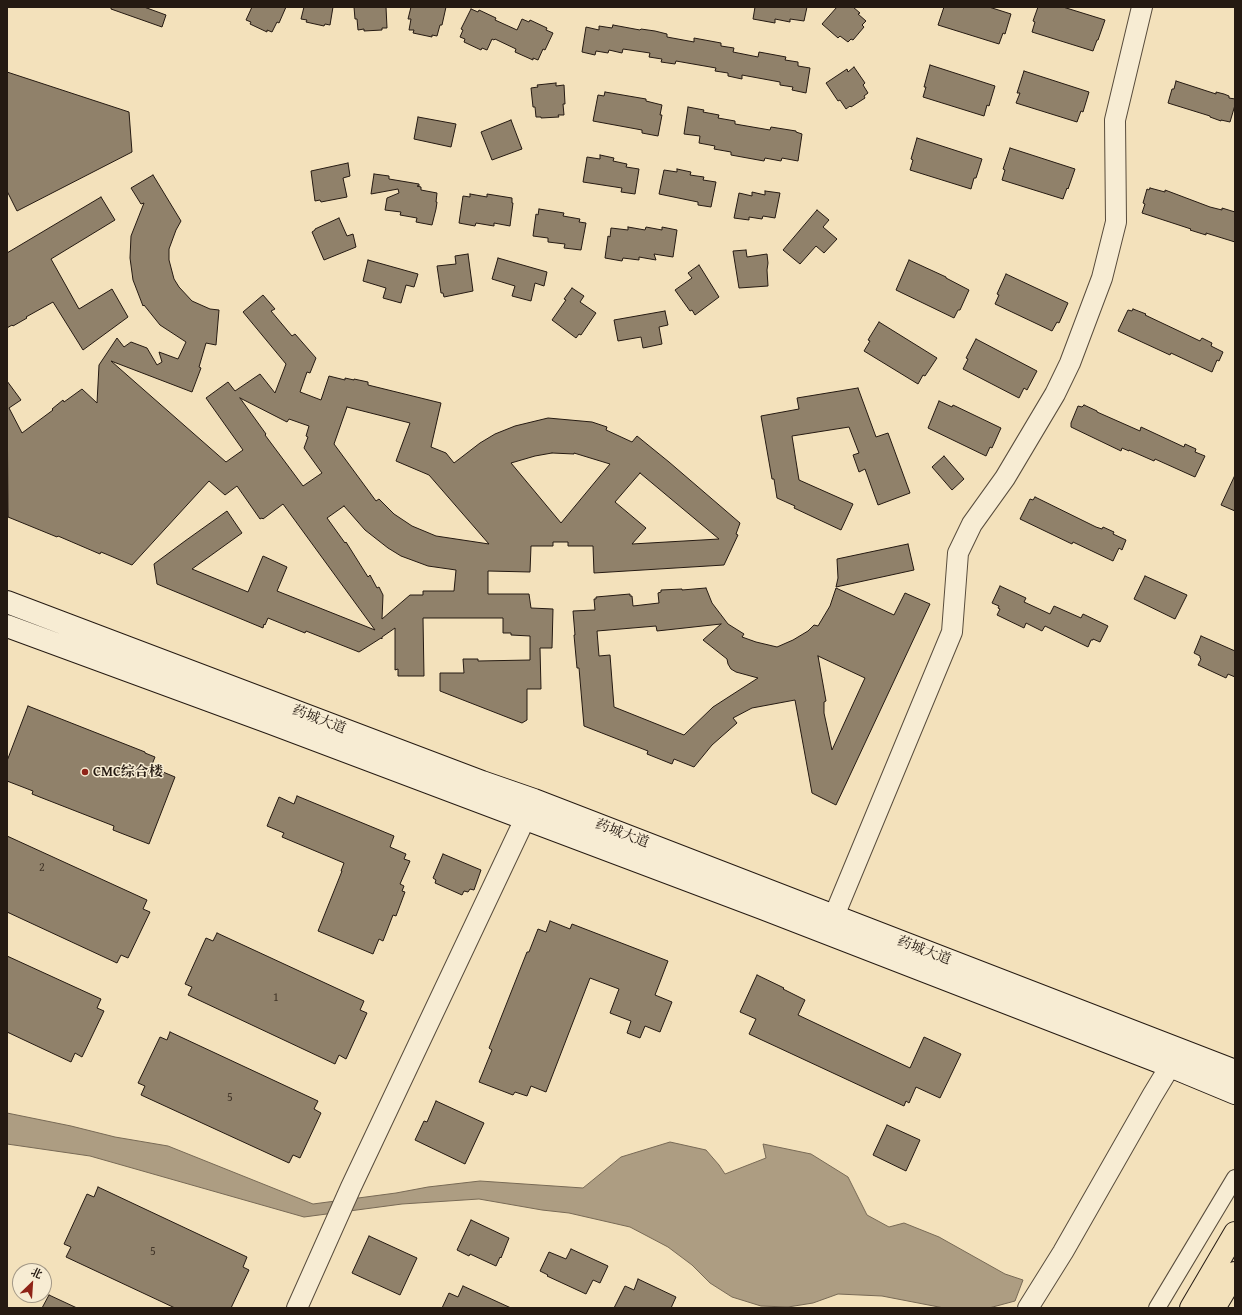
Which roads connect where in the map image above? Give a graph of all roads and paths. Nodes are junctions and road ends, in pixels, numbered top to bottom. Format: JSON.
{"nodes":[{"id":1,"x":1142,"y":7,"type":"edge"},
{"id":2,"x":7,"y":602,"type":"edge"},
{"id":3,"x":7,"y":626,"type":"edge"},
{"id":4,"x":530,"y":810,"type":"junction"},
{"id":5,"x":834,"y":916,"type":"junction"},
{"id":6,"x":1175,"y":1058,"type":"junction"},
{"id":7,"x":1235,"y":1071,"type":"edge"},
{"id":8,"x":1235,"y":1093,"type":"edge"},
{"id":9,"x":1235,"y":1178,"type":"edge"},
{"id":10,"x":1235,"y":1233,"type":"edge"},
{"id":11,"x":1235,"y":1273,"type":"edge"},
{"id":12,"x":297,"y":1308,"type":"edge"},
{"id":13,"x":1028,"y":1308,"type":"edge"},
{"id":14,"x":1157,"y":1308,"type":"edge"},
{"id":15,"x":1191,"y":1308,"type":"edge"},
{"id":16,"x":1214,"y":1308,"type":"edge"}],
"edges":[{"from":1,"to":5,"type":"street"},
{"from":2,"to":4,"type":"main road","name":"药城大道"},
{"from":3,"to":4,"type":"main road","name":"药城大道"},
{"from":4,"to":5,"type":"main road","name":"药城大道"},
{"from":4,"to":6,"type":"main road","name":"药城大道"},
{"from":4,"to":12,"type":"street"},
{"from":5,"to":6,"type":"main road","name":"药城大道"},
{"from":6,"to":7,"type":"main road","name":"药城大道"},
{"from":6,"to":8,"type":"main road","name":"药城大道"},
{"from":6,"to":13,"type":"street"},
{"from":9,"to":14,"type":"street"},
{"from":10,"to":15,"type":"highway"},
{"from":11,"to":16,"type":"highway"}]}
